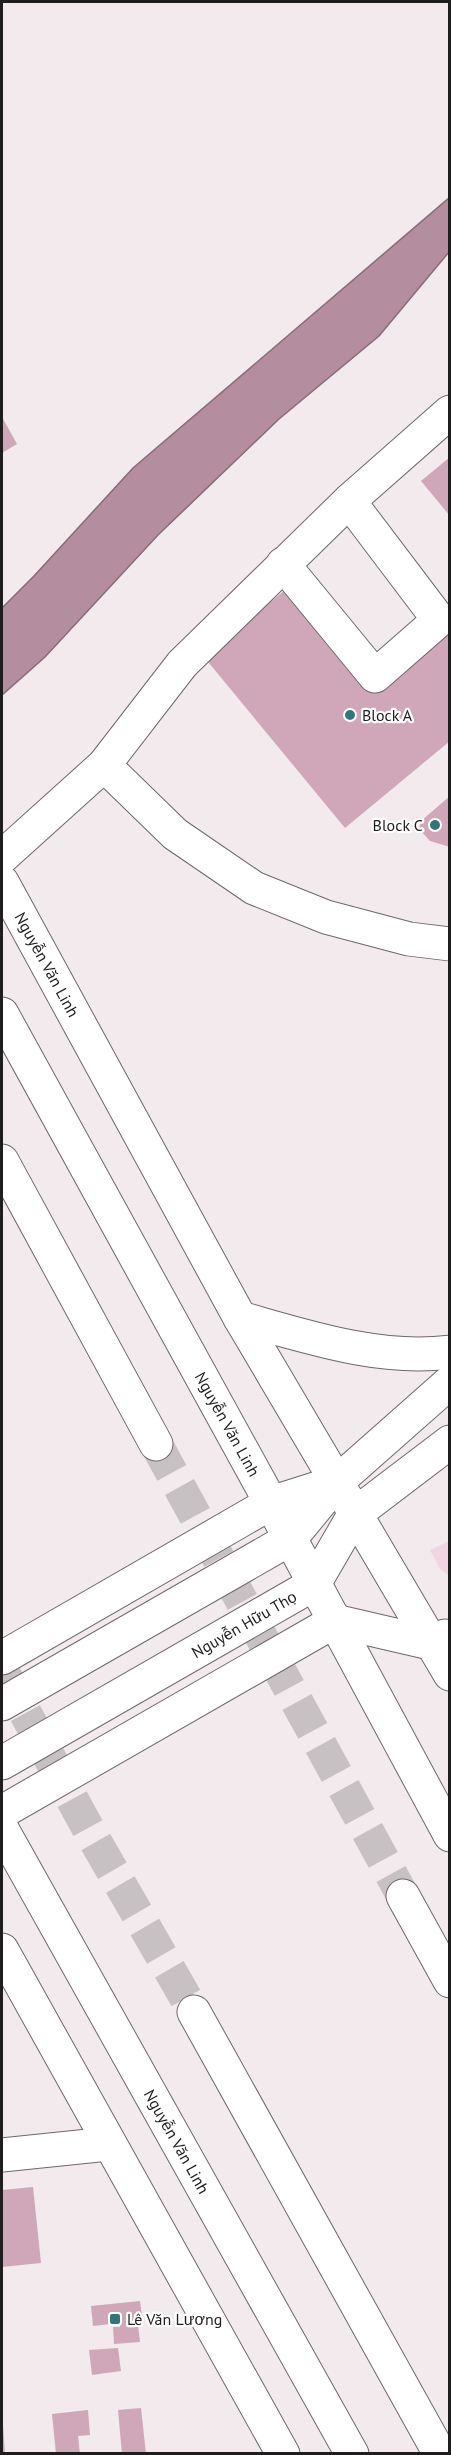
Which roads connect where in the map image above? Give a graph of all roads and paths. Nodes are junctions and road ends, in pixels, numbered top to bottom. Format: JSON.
{"nodes":[{"id":1,"x":450,"y":412,"type":"edge"},
{"id":2,"x":349,"y":501,"type":"junction"},
{"id":3,"x":283,"y":564,"type":"junction"},
{"id":4,"x":104,"y":765,"type":"junction"},
{"id":5,"x":2,"y":857,"type":"edge"},
{"id":6,"x":2,"y":882,"type":"edge"},
{"id":7,"x":450,"y":944,"type":"edge"},
{"id":8,"x":2,"y":1014,"type":"edge"},
{"id":9,"x":2,"y":1161,"type":"edge"},
{"id":10,"x":240,"y":1318,"type":"junction"},
{"id":11,"x":450,"y":1352,"type":"edge"},
{"id":12,"x":450,"y":1382,"type":"edge"},
{"id":13,"x":450,"y":1442,"type":"edge"},
{"id":14,"x":156,"y":1444,"type":"tunnel mouth"},
{"id":15,"x":338,"y":1482,"type":"junction"},
{"id":16,"x":271,"y":1503,"type":"junction"},
{"id":17,"x":354,"y":1515,"type":"junction"},
{"id":18,"x":290,"y":1539,"type":"junction"},
{"id":19,"x":314,"y":1584,"type":"junction"},
{"id":20,"x":335,"y":1621,"type":"junction"},
{"id":21,"x":442,"y":1638,"type":"edge"},
{"id":22,"x":2,"y":1658,"type":"edge"},
{"id":23,"x":450,"y":1674,"type":"edge"},
{"id":24,"x":2,"y":1704,"type":"edge"},
{"id":25,"x":2,"y":1762,"type":"edge"},
{"id":26,"x":2,"y":1812,"type":"edge"},
{"id":27,"x":2,"y":1829,"type":"edge"},
{"id":28,"x":450,"y":1835,"type":"edge"},
{"id":29,"x":403,"y":1896,"type":"tunnel mouth"},
{"id":30,"x":2,"y":1950,"type":"edge"},
{"id":31,"x":450,"y":1981,"type":"edge"},
{"id":32,"x":194,"y":2012,"type":"tunnel mouth"},
{"id":33,"x":108,"y":2144,"type":"junction"},
{"id":34,"x":2,"y":2155,"type":"edge"},
{"id":35,"x":283,"y":2454,"type":"edge"},
{"id":36,"x":352,"y":2454,"type":"edge"},
{"id":37,"x":440,"y":2454,"type":"edge"}],
"edges":[{"from":1,"to":2,"type":"main road"},
{"from":2,"to":3,"type":"main road"},
{"from":2,"to":3,"type":"main road"},
{"from":3,"to":4,"type":"main road"},
{"from":4,"to":5,"type":"main road"},
{"from":4,"to":7,"type":"main road"},
{"from":6,"to":10,"type":"main road","name":"Nguyễn Văn Linh"},
{"from":8,"to":16,"type":"main road","name":"Nguyễn Văn Linh"},
{"from":9,"to":14,"type":"main road"},
{"from":10,"to":11,"type":"main road"},
{"from":10,"to":15,"type":"main road","name":"Nguyễn Văn Linh"},
{"from":12,"to":15,"type":"main road"},
{"from":13,"to":17,"type":"main road","name":"Nguyễn Hữu Thọ"},
{"from":15,"to":16,"type":"main road"},
{"from":15,"to":17,"type":"main road","name":"Nguyễn Văn Linh"},
{"from":15,"to":18,"type":"main road"},
{"from":16,"to":18,"type":"main road","name":"Nguyễn Văn Linh"},
{"from":16,"to":22,"type":"main road"},
{"from":17,"to":19,"type":"main road","name":"Nguyễn Hữu Thọ"},
{"from":17,"to":21,"type":"main road","name":"Nguyễn Văn Linh"},
{"from":18,"to":19,"type":"main road","name":"Nguyễn Văn Linh"},
{"from":18,"to":24,"type":"main road"},
{"from":19,"to":20,"type":"main road","name":"Nguyễn Văn Linh"},
{"from":19,"to":25,"type":"main road","name":"Nguyễn Hữu Thọ"},
{"from":20,"to":21,"type":"main road"},
{"from":20,"to":26,"type":"main road"},
{"from":20,"to":28,"type":"main road","name":"Nguyễn Văn Linh"},
{"from":21,"to":23,"type":"main road","name":"Nguyễn Văn Linh"},
{"from":27,"to":36,"type":"main road","name":"Nguyễn Văn Linh"},
{"from":29,"to":31,"type":"main road"},
{"from":30,"to":33,"type":"main road"},
{"from":32,"to":37,"type":"main road"},
{"from":33,"to":34,"type":"main road"},
{"from":33,"to":35,"type":"main road"}]}
